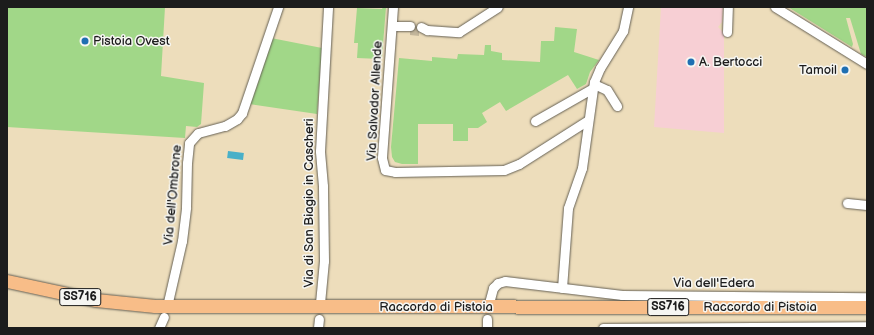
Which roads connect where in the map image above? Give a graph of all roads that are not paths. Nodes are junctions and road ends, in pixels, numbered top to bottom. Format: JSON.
{"nodes":[{"id":1,"x":278,"y":7,"type":"edge"},
{"id":2,"x":328,"y":7,"type":"edge"},
{"id":3,"x":393,"y":7,"type":"edge"},
{"id":4,"x":498,"y":7,"type":"edge"},
{"id":5,"x":628,"y":7,"type":"edge"},
{"id":6,"x":728,"y":7,"type":"edge"},
{"id":7,"x":775,"y":7,"type":"edge"},
{"id":8,"x":395,"y":27,"type":"junction"},
{"id":9,"x":410,"y":28,"type":"tunnel mouth"},
{"id":10,"x":422,"y":29,"type":"tunnel mouth"},
{"id":11,"x":727,"y":32,"type":"dead end"},
{"id":12,"x":867,"y":64,"type":"edge"},
{"id":13,"x":594,"y":86,"type":"junction"},
{"id":14,"x":617,"y":106,"type":"dead end"},
{"id":15,"x":535,"y":120,"type":"dead end"},
{"id":16,"x":588,"y":120,"type":"junction"},
{"id":17,"x":847,"y":203,"type":"dead end"},
{"id":18,"x":867,"y":205,"type":"edge"},
{"id":19,"x":7,"y":281,"type":"edge"},
{"id":20,"x":7,"y":288,"type":"edge"},
{"id":21,"x":562,"y":288,"type":"junction"},
{"id":22,"x":867,"y":297,"type":"edge"},
{"id":23,"x":168,"y":302,"type":"dead end"},
{"id":24,"x":320,"y":303,"type":"dead end"},
{"id":25,"x":489,"y":303,"type":"dead end"},
{"id":26,"x":867,"y":307,"type":"edge"},
{"id":27,"x":867,"y":314,"type":"edge"},
{"id":28,"x":164,"y":317,"type":"dead end"},
{"id":29,"x":867,"y":326,"type":"edge"},
{"id":30,"x":159,"y":328,"type":"edge"},
{"id":31,"x":604,"y":328,"type":"edge"}],
"edges":[{"from":1,"to":23,"type":"street","name":"Via dell'Ombrone"},
{"from":2,"to":24,"type":"street","name":"Via di San Biagio in Cascheri"},
{"from":3,"to":8,"type":"street","name":"Via Salvador Allende"},
{"from":4,"to":10,"type":"street"},
{"from":5,"to":13,"type":"street"},
{"from":6,"to":11,"type":"street"},
{"from":7,"to":12,"type":"street"},
{"from":8,"to":9,"type":"street"},
{"from":8,"to":16,"type":"street","name":"Via Salvador Allende"},
{"from":13,"to":14,"type":"street"},
{"from":13,"to":15,"type":"street"},
{"from":13,"to":16,"type":"street"},
{"from":16,"to":21,"type":"street"},
{"from":17,"to":18,"type":"street"},
{"from":19,"to":26,"type":"highway","name":"Raccordo di Pistoia","number":"SS716"},
{"from":20,"to":27,"type":"highway","name":"Raccordo di Pistoia","number":"SS716"},
{"from":21,"to":22,"type":"street","name":"Via dell'Edera"},
{"from":21,"to":25,"type":"street","name":"Via dell'Edera"},
{"from":28,"to":30,"type":"street"},
{"from":29,"to":31,"type":"street"}]}
